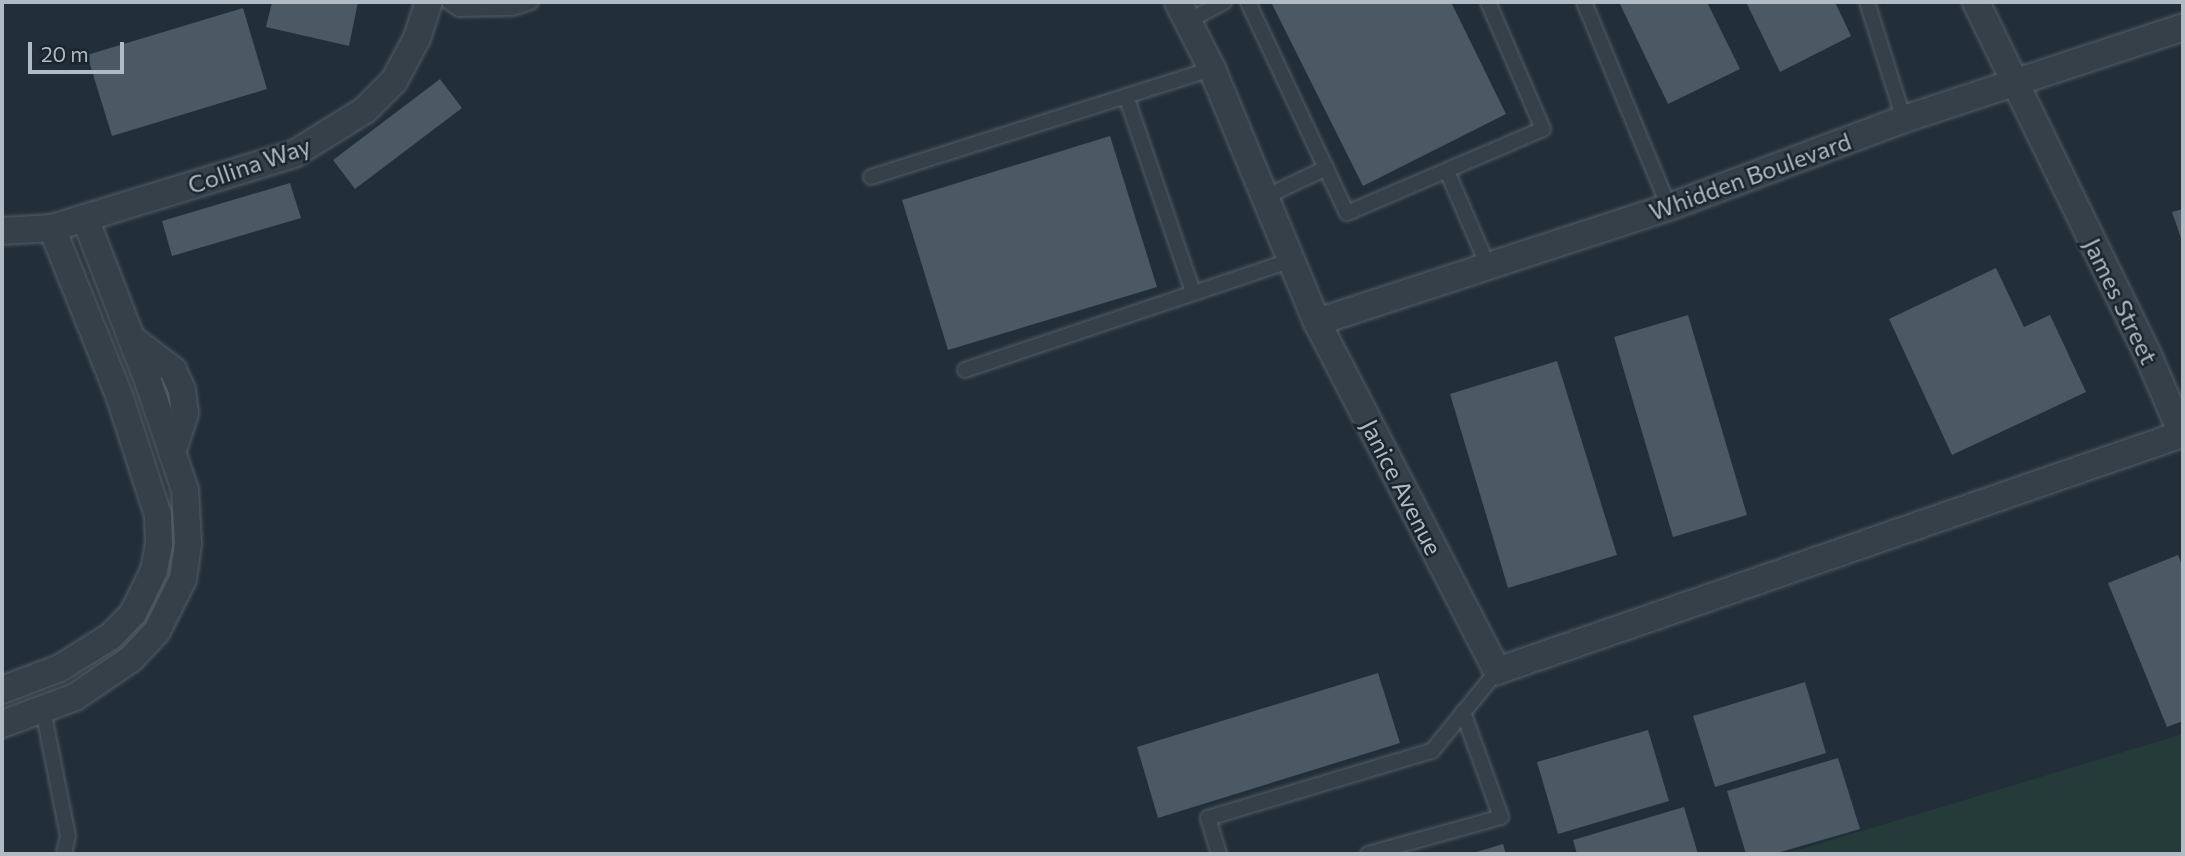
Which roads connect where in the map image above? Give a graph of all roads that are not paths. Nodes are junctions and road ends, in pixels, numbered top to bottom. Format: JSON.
{"nodes":[{"id":1,"x":429,"y":2,"type":"edge"},
{"id":2,"x":449,"y":2,"type":"edge"},
{"id":3,"x":531,"y":2,"type":"edge"},
{"id":4,"x":1224,"y":2,"type":"edge"},
{"id":5,"x":1248,"y":2,"type":"edge"},
{"id":6,"x":1488,"y":2,"type":"edge"},
{"id":7,"x":1584,"y":2,"type":"edge"},
{"id":8,"x":1867,"y":2,"type":"edge"},
{"id":9,"x":1976,"y":2,"type":"edge"},
{"id":10,"x":1183,"y":11,"type":"edge"},
{"id":11,"x":2183,"y":27,"type":"edge"},
{"id":12,"x":1212,"y":69,"type":"junction"},
{"id":13,"x":2015,"y":83,"type":"junction"},
{"id":14,"x":1126,"y":96,"type":"junction"},
{"id":15,"x":1903,"y":119,"type":"junction"},
{"id":16,"x":1326,"y":168,"type":"junction"},
{"id":17,"x":1447,"y":171,"type":"junction"},
{"id":18,"x":871,"y":177,"type":"dead end"},
{"id":19,"x":1265,"y":197,"type":"junction"},
{"id":20,"x":1669,"y":206,"type":"junction"},
{"id":21,"x":85,"y":218,"type":"junction"},
{"id":22,"x":52,"y":228,"type":"junction"},
{"id":23,"x":2,"y":232,"type":"edge"},
{"id":24,"x":1291,"y":260,"type":"junction"},
{"id":25,"x":1489,"y":266,"type":"junction"},
{"id":26,"x":1193,"y":292,"type":"junction"},
{"id":27,"x":121,"y":313,"type":"junction"},
{"id":28,"x":1317,"y":322,"type":"junction"},
{"id":29,"x":91,"y":323,"type":"junction"},
{"id":30,"x":965,"y":370,"type":"dead end"},
{"id":31,"x":2183,"y":434,"type":"edge"},
{"id":32,"x":141,"y":597,"type":"junction"},
{"id":33,"x":170,"y":610,"type":"junction"},
{"id":34,"x":1497,"y":671,"type":"junction"},
{"id":35,"x":31,"y":680,"type":"junction"},
{"id":36,"x":2,"y":690,"type":"edge"},
{"id":37,"x":43,"y":710,"type":"junction"},
{"id":38,"x":1463,"y":712,"type":"junction"},
{"id":39,"x":2,"y":724,"type":"edge"},
{"id":40,"x":64,"y":854,"type":"edge"},
{"id":41,"x":1219,"y":854,"type":"edge"},
{"id":42,"x":1368,"y":854,"type":"edge"}],
"edges":[{"from":1,"to":21,"type":"street","name":"Collina Way"},
{"from":2,"to":3,"type":"lane"},
{"from":4,"to":10,"type":"lane"},
{"from":5,"to":16,"type":"lane"},
{"from":6,"to":17,"type":"lane"},
{"from":7,"to":20,"type":"lane"},
{"from":8,"to":15,"type":"lane"},
{"from":9,"to":13,"type":"street","name":"James Street"},
{"from":10,"to":12,"type":"street","name":"Janice Avenue"},
{"from":11,"to":13,"type":"street","name":"Whidden Boulevard"},
{"from":12,"to":14,"type":"lane"},
{"from":12,"to":19,"type":"street","name":"Janice Avenue"},
{"from":13,"to":15,"type":"street","name":"Whidden Boulevard"},
{"from":13,"to":31,"type":"street","name":"James Street"},
{"from":14,"to":18,"type":"lane"},
{"from":14,"to":26,"type":"lane"},
{"from":15,"to":20,"type":"street","name":"Whidden Boulevard"},
{"from":16,"to":17,"type":"lane"},
{"from":16,"to":19,"type":"lane"},
{"from":17,"to":25,"type":"lane"},
{"from":19,"to":24,"type":"street","name":"Janice Avenue"},
{"from":20,"to":25,"type":"street","name":"Whidden Boulevard"},
{"from":21,"to":22,"type":"street","name":"Collina Way"},
{"from":21,"to":27,"type":"street"},
{"from":22,"to":23,"type":"street","name":"Collina Way"},
{"from":22,"to":29,"type":"street"},
{"from":24,"to":26,"type":"lane"},
{"from":24,"to":28,"type":"street","name":"Janice Avenue"},
{"from":25,"to":28,"type":"street","name":"Whidden Boulevard"},
{"from":26,"to":30,"type":"lane"},
{"from":27,"to":29,"type":"street"},
{"from":27,"to":33,"type":"street"},
{"from":28,"to":34,"type":"street","name":"Janice Avenue"},
{"from":29,"to":32,"type":"street"},
{"from":31,"to":34,"type":"street","name":"James Street"},
{"from":32,"to":33,"type":"street"},
{"from":32,"to":35,"type":"street"},
{"from":33,"to":37,"type":"street"},
{"from":34,"to":38,"type":"lane"},
{"from":35,"to":36,"type":"street"},
{"from":35,"to":37,"type":"street"},
{"from":37,"to":39,"type":"street"},
{"from":37,"to":40,"type":"lane"},
{"from":38,"to":41,"type":"lane"},
{"from":38,"to":42,"type":"lane"}]}
